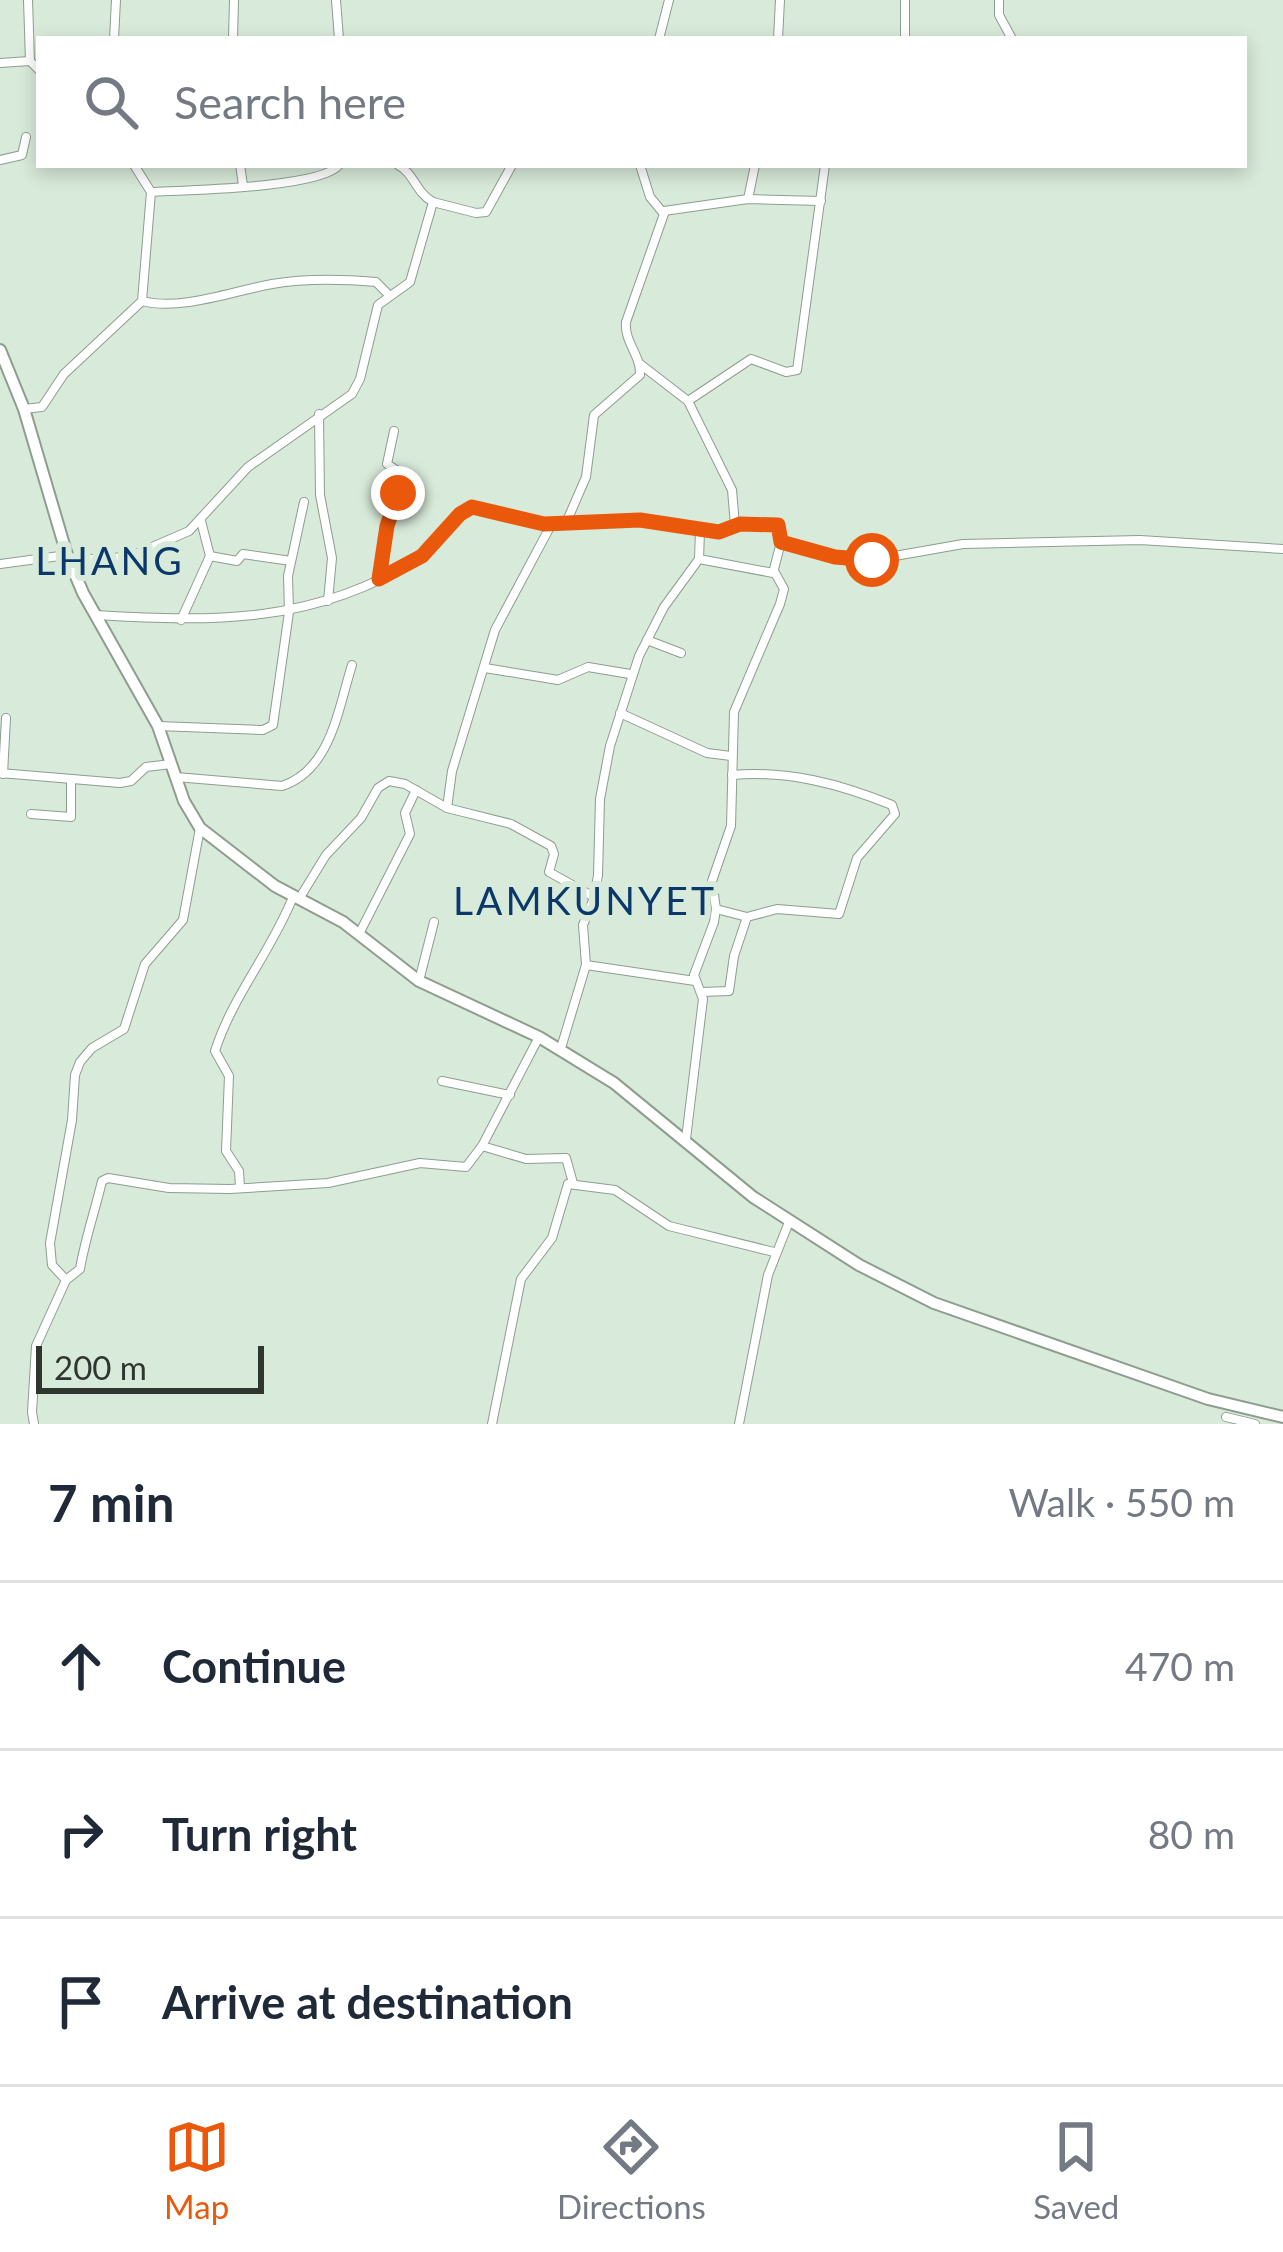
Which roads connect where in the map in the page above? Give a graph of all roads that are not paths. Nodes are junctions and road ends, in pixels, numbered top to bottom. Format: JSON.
{"nodes":[{"id":1,"x":28,"y":0,"type":"edge"},
{"id":2,"x":116,"y":0,"type":"edge"},
{"id":3,"x":234,"y":0,"type":"edge"},
{"id":4,"x":336,"y":0,"type":"edge"},
{"id":5,"x":669,"y":0,"type":"edge"},
{"id":6,"x":780,"y":0,"type":"edge"},
{"id":7,"x":905,"y":0,"type":"edge"},
{"id":8,"x":999,"y":0,"type":"edge"},
{"id":9,"x":114,"y":36,"type":"edge"},
{"id":10,"x":233,"y":36,"type":"edge"},
{"id":11,"x":339,"y":36,"type":"edge"},
{"id":12,"x":660,"y":36,"type":"edge"},
{"id":13,"x":778,"y":36,"type":"edge"},
{"id":14,"x":905,"y":36,"type":"edge"},
{"id":15,"x":1010,"y":36,"type":"edge"},
{"id":16,"x":30,"y":61,"type":"junction"},
{"id":17,"x":0,"y":62,"type":"edge"},
{"id":18,"x":36,"y":67,"type":"edge"},
{"id":19,"x":26,"y":137,"type":"dead end"},
{"id":20,"x":0,"y":160,"type":"edge"},
{"id":21,"x":136,"y":168,"type":"edge"},
{"id":22,"x":240,"y":168,"type":"edge"},
{"id":23,"x":335,"y":168,"type":"edge"},
{"id":24,"x":402,"y":168,"type":"edge"},
{"id":25,"x":510,"y":168,"type":"edge"},
{"id":26,"x":641,"y":168,"type":"edge"},
{"id":27,"x":754,"y":168,"type":"edge"},
{"id":28,"x":825,"y":168,"type":"edge"},
{"id":29,"x":243,"y":185,"type":"junction"},
{"id":30,"x":151,"y":192,"type":"junction"},
{"id":31,"x":748,"y":200,"type":"junction"},
{"id":32,"x":821,"y":201,"type":"junction"},
{"id":33,"x":433,"y":202,"type":"junction"},
{"id":34,"x":664,"y":211,"type":"junction"},
{"id":35,"x":389,"y":295,"type":"junction"},
{"id":36,"x":142,"y":301,"type":"junction"},
{"id":37,"x":0,"y":350,"type":"edge"},
{"id":38,"x":640,"y":364,"type":"junction"},
{"id":39,"x":688,"y":401,"type":"junction"},
{"id":40,"x":24,"y":409,"type":"junction"},
{"id":41,"x":319,"y":414,"type":"junction"},
{"id":42,"x":394,"y":431,"type":"dead end"},
{"id":43,"x":304,"y":502,"type":"dead end"},
{"id":44,"x":201,"y":521,"type":"junction"},
{"id":45,"x":566,"y":523,"type":"junction"},
{"id":46,"x":551,"y":524,"type":"junction"},
{"id":47,"x":735,"y":525,"type":"junction"},
{"id":48,"x":700,"y":531,"type":"junction"},
{"id":49,"x":781,"y":542,"type":"junction"},
{"id":50,"x":1283,"y":549,"type":"edge"},
{"id":51,"x":210,"y":556,"type":"junction"},
{"id":52,"x":68,"y":557,"type":"junction"},
{"id":53,"x":699,"y":559,"type":"junction"},
{"id":54,"x":291,"y":560,"type":"junction"},
{"id":55,"x":0,"y":564,"type":"edge"},
{"id":56,"x":775,"y":571,"type":"junction"},
{"id":57,"x":379,"y":579,"type":"junction"},
{"id":58,"x":328,"y":602,"type":"junction"},
{"id":59,"x":290,"y":612,"type":"junction"},
{"id":60,"x":96,"y":615,"type":"junction"},
{"id":61,"x":181,"y":620,"type":"junction"},
{"id":62,"x":646,"y":640,"type":"junction"},
{"id":63,"x":681,"y":652,"type":"dead end"},
{"id":64,"x":352,"y":665,"type":"dead end"},
{"id":65,"x":485,"y":668,"type":"junction"},
{"id":66,"x":630,"y":674,"type":"junction"},
{"id":67,"x":620,"y":713,"type":"junction"},
{"id":68,"x":6,"y":718,"type":"dead end"},
{"id":69,"x":158,"y":726,"type":"junction"},
{"id":70,"x":731,"y":756,"type":"junction"},
{"id":71,"x":173,"y":771,"type":"junction"},
{"id":72,"x":2,"y":774,"type":"edge"},
{"id":73,"x":732,"y":775,"type":"junction"},
{"id":74,"x":71,"y":779,"type":"junction"},
{"id":75,"x":416,"y":790,"type":"junction"},
{"id":76,"x":447,"y":808,"type":"junction"},
{"id":77,"x":31,"y":814,"type":"dead end"},
{"id":78,"x":200,"y":828,"type":"junction"},
{"id":79,"x":594,"y":898,"type":"junction"},
{"id":80,"x":296,"y":899,"type":"junction"},
{"id":81,"x":716,"y":909,"type":"junction"},
{"id":82,"x":747,"y":916,"type":"junction"},
{"id":83,"x":434,"y":922,"type":"dead end"},
{"id":84,"x":358,"y":934,"type":"junction"},
{"id":85,"x":586,"y":965,"type":"junction"},
{"id":86,"x":419,"y":981,"type":"junction"},
{"id":87,"x":695,"y":981,"type":"junction"},
{"id":88,"x":702,"y":992,"type":"junction"},
{"id":89,"x":539,"y":1036,"type":"junction"},
{"id":90,"x":561,"y":1048,"type":"junction"},
{"id":91,"x":442,"y":1081,"type":"dead end"},
{"id":92,"x":509,"y":1095,"type":"junction"},
{"id":93,"x":686,"y":1139,"type":"junction"},
{"id":94,"x":482,"y":1146,"type":"junction"},
{"id":95,"x":573,"y":1183,"type":"junction"},
{"id":96,"x":240,"y":1187,"type":"junction"},
{"id":97,"x":788,"y":1222,"type":"junction"},
{"id":98,"x":774,"y":1252,"type":"junction"},
{"id":99,"x":66,"y":1280,"type":"junction"},
{"id":100,"x":1227,"y":1413,"type":"edge"},
{"id":101,"x":1283,"y":1417,"type":"edge"},
{"id":102,"x":34,"y":1424,"type":"edge"},
{"id":103,"x":491,"y":1424,"type":"edge"},
{"id":104,"x":739,"y":1424,"type":"edge"},
{"id":105,"x":1255,"y":1424,"type":"edge"}],
"edges":[{"from":1,"to":16,"type":"street"},
{"from":2,"to":9,"type":"street"},
{"from":3,"to":10,"type":"street"},
{"from":4,"to":11,"type":"street"},
{"from":5,"to":12,"type":"street"},
{"from":6,"to":13,"type":"street"},
{"from":7,"to":14,"type":"street"},
{"from":8,"to":15,"type":"street"},
{"from":16,"to":17,"type":"street"},
{"from":16,"to":18,"type":"street"},
{"from":19,"to":20,"type":"street"},
{"from":21,"to":30,"type":"street"},
{"from":22,"to":29,"type":"street"},
{"from":23,"to":29,"type":"street"},
{"from":24,"to":33,"type":"street"},
{"from":25,"to":33,"type":"street"},
{"from":26,"to":34,"type":"street"},
{"from":27,"to":31,"type":"street"},
{"from":28,"to":32,"type":"street"},
{"from":29,"to":30,"type":"street"},
{"from":30,"to":36,"type":"street"},
{"from":31,"to":32,"type":"street"},
{"from":31,"to":34,"type":"street"},
{"from":32,"to":39,"type":"street"},
{"from":33,"to":35,"type":"street"},
{"from":34,"to":38,"type":"street"},
{"from":35,"to":36,"type":"street"},
{"from":35,"to":41,"type":"street"},
{"from":36,"to":40,"type":"street"},
{"from":37,"to":40,"type":"street"},
{"from":38,"to":39,"type":"street"},
{"from":38,"to":45,"type":"street"},
{"from":39,"to":47,"type":"street"},
{"from":40,"to":52,"type":"street"},
{"from":41,"to":44,"type":"street"},
{"from":41,"to":58,"type":"street"},
{"from":42,"to":57,"type":"street"},
{"from":43,"to":54,"type":"street"},
{"from":44,"to":51,"type":"street"},
{"from":44,"to":52,"type":"street"},
{"from":45,"to":46,"type":"street"},
{"from":45,"to":48,"type":"street"},
{"from":46,"to":57,"type":"street"},
{"from":46,"to":65,"type":"street"},
{"from":47,"to":48,"type":"street"},
{"from":47,"to":49,"type":"street"},
{"from":48,"to":53,"type":"street"},
{"from":49,"to":50,"type":"street"},
{"from":49,"to":56,"type":"street"},
{"from":51,"to":54,"type":"street"},
{"from":51,"to":61,"type":"street"},
{"from":52,"to":55,"type":"street"},
{"from":52,"to":60,"type":"street"},
{"from":53,"to":56,"type":"street"},
{"from":53,"to":62,"type":"street"},
{"from":54,"to":59,"type":"street"},
{"from":56,"to":70,"type":"street"},
{"from":57,"to":58,"type":"street"},
{"from":58,"to":59,"type":"street"},
{"from":59,"to":61,"type":"street"},
{"from":59,"to":69,"type":"street"},
{"from":60,"to":61,"type":"street"},
{"from":60,"to":69,"type":"street"},
{"from":62,"to":63,"type":"street"},
{"from":62,"to":66,"type":"street"},
{"from":64,"to":71,"type":"street"},
{"from":65,"to":66,"type":"street"},
{"from":65,"to":76,"type":"street"},
{"from":66,"to":67,"type":"street"},
{"from":67,"to":70,"type":"street"},
{"from":67,"to":79,"type":"street"},
{"from":68,"to":72,"type":"street"},
{"from":69,"to":71,"type":"street"},
{"from":70,"to":73,"type":"street"},
{"from":71,"to":74,"type":"street"},
{"from":71,"to":78,"type":"street"},
{"from":72,"to":74,"type":"street"},
{"from":73,"to":81,"type":"street"},
{"from":73,"to":82,"type":"street"},
{"from":74,"to":77,"type":"street"},
{"from":75,"to":76,"type":"street"},
{"from":75,"to":80,"type":"street"},
{"from":75,"to":84,"type":"street"},
{"from":76,"to":79,"type":"street"},
{"from":78,"to":80,"type":"street"},
{"from":78,"to":99,"type":"street"},
{"from":79,"to":85,"type":"street"},
{"from":80,"to":84,"type":"street"},
{"from":80,"to":96,"type":"street"},
{"from":81,"to":82,"type":"street"},
{"from":81,"to":87,"type":"street"},
{"from":82,"to":88,"type":"street"},
{"from":83,"to":86,"type":"street"},
{"from":84,"to":86,"type":"street"},
{"from":85,"to":87,"type":"street"},
{"from":85,"to":90,"type":"street"},
{"from":86,"to":89,"type":"street"},
{"from":87,"to":88,"type":"street"},
{"from":88,"to":93,"type":"street"},
{"from":89,"to":90,"type":"street"},
{"from":89,"to":92,"type":"street"},
{"from":90,"to":93,"type":"street"},
{"from":91,"to":92,"type":"street"},
{"from":92,"to":94,"type":"street"},
{"from":93,"to":97,"type":"street"},
{"from":94,"to":95,"type":"street"},
{"from":94,"to":96,"type":"street"},
{"from":95,"to":98,"type":"street"},
{"from":95,"to":103,"type":"street"},
{"from":96,"to":99,"type":"street"},
{"from":97,"to":98,"type":"street"},
{"from":97,"to":100,"type":"street"},
{"from":98,"to":104,"type":"street"},
{"from":99,"to":102,"type":"street"},
{"from":100,"to":101,"type":"street"},
{"from":100,"to":105,"type":"street"}]}
